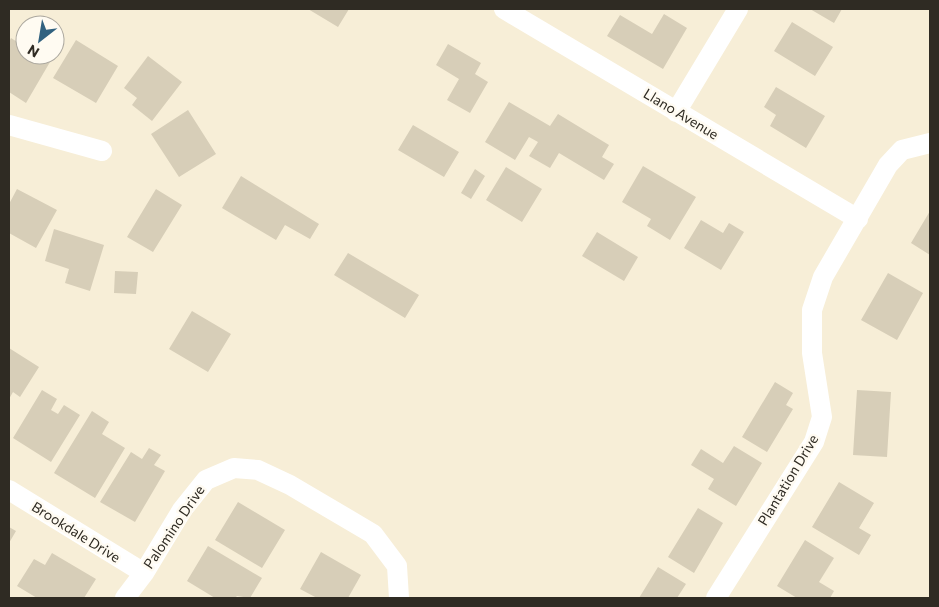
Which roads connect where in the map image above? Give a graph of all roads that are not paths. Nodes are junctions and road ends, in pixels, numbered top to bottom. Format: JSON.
{"nodes":[{"id":1,"x":504,"y":9,"type":"edge"},
{"id":2,"x":738,"y":9,"type":"edge"},
{"id":3,"x":676,"y":112,"type":"junction"},
{"id":4,"x":9,"y":125,"type":"edge"},
{"id":5,"x":923,"y":144,"type":"edge"},
{"id":6,"x":102,"y":151,"type":"dead end"},
{"id":7,"x":858,"y":220,"type":"junction"},
{"id":8,"x":9,"y":490,"type":"edge"},
{"id":9,"x":144,"y":573,"type":"junction"},
{"id":10,"x":124,"y":598,"type":"edge"},
{"id":11,"x":399,"y":598,"type":"edge"},
{"id":12,"x":716,"y":598,"type":"edge"}],
"edges":[{"from":1,"to":3,"type":"street","name":"Llano Avenue"},
{"from":2,"to":3,"type":"street"},
{"from":3,"to":7,"type":"street","name":"Llano Avenue"},
{"from":4,"to":6,"type":"street"},
{"from":5,"to":7,"type":"street","name":"Plantation Drive"},
{"from":7,"to":12,"type":"street","name":"Plantation Drive"},
{"from":8,"to":9,"type":"street","name":"Brookdale Drive"},
{"from":9,"to":10,"type":"street","name":"Palomino Drive"},
{"from":9,"to":11,"type":"street","name":"Palomino Drive"}]}
